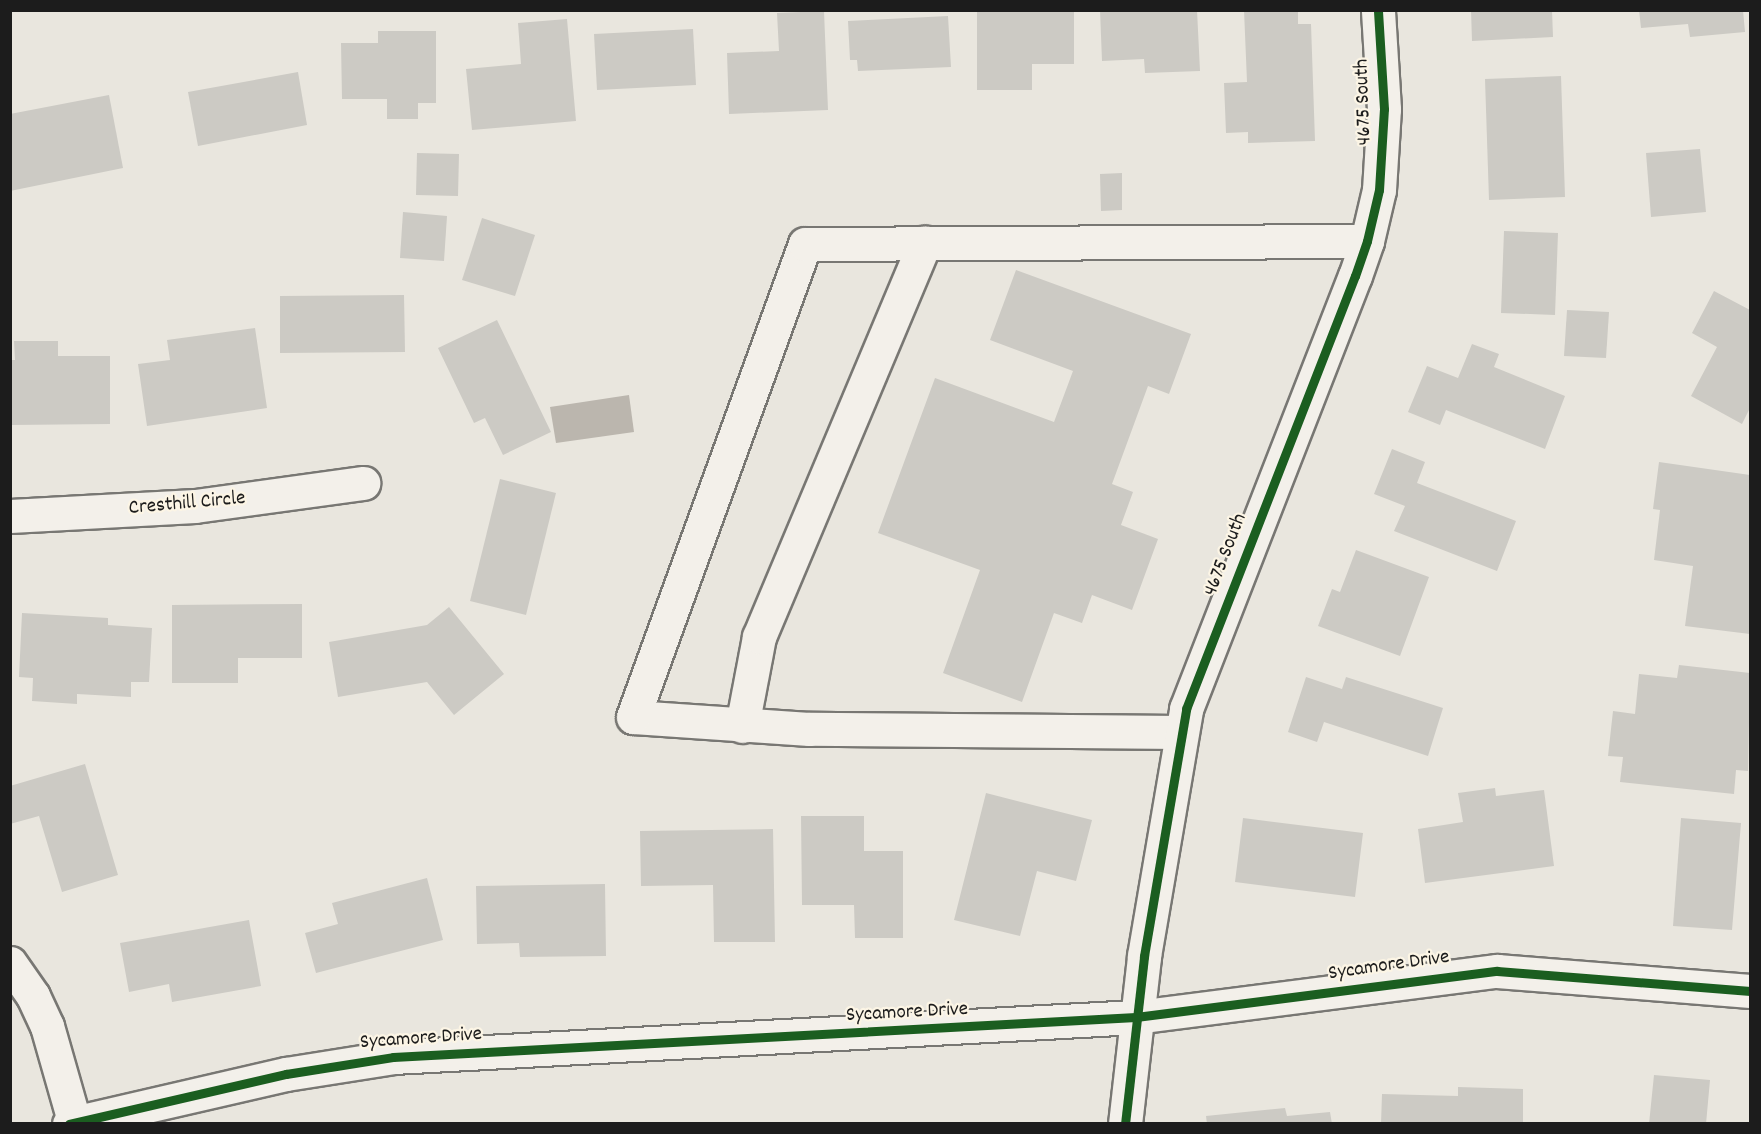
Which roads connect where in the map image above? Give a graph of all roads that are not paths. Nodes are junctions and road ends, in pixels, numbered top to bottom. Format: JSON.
{"nodes":[{"id":1,"x":1378,"y":10,"type":"edge"},
{"id":2,"x":1367,"y":241,"type":"junction"},
{"id":3,"x":925,"y":243,"type":"junction"},
{"id":4,"x":363,"y":483,"type":"dead end"},
{"id":5,"x":10,"y":516,"type":"edge"},
{"id":6,"x":742,"y":726,"type":"junction"},
{"id":7,"x":1180,"y":732,"type":"junction"},
{"id":8,"x":10,"y":963,"type":"edge"},
{"id":9,"x":1750,"y":991,"type":"edge"},
{"id":10,"x":1137,"y":1017,"type":"junction"},
{"id":11,"x":73,"y":1123,"type":"edge"},
{"id":12,"x":1125,"y":1124,"type":"edge"}],
"edges":[{"from":1,"to":2,"type":"street","name":"4675 South"},
{"from":2,"to":3,"type":"street"},
{"from":2,"to":7,"type":"street","name":"4675 South"},
{"from":3,"to":6,"type":"street"},
{"from":3,"to":6,"type":"street"},
{"from":4,"to":5,"type":"street","name":"Cresthill Circle"},
{"from":6,"to":7,"type":"street"},
{"from":7,"to":10,"type":"street","name":"4675 South"},
{"from":8,"to":11,"type":"street"},
{"from":9,"to":10,"type":"street","name":"Sycamore Drive"},
{"from":10,"to":11,"type":"street","name":"Sycamore Drive"},
{"from":10,"to":12,"type":"street","name":"4675 South"}]}
